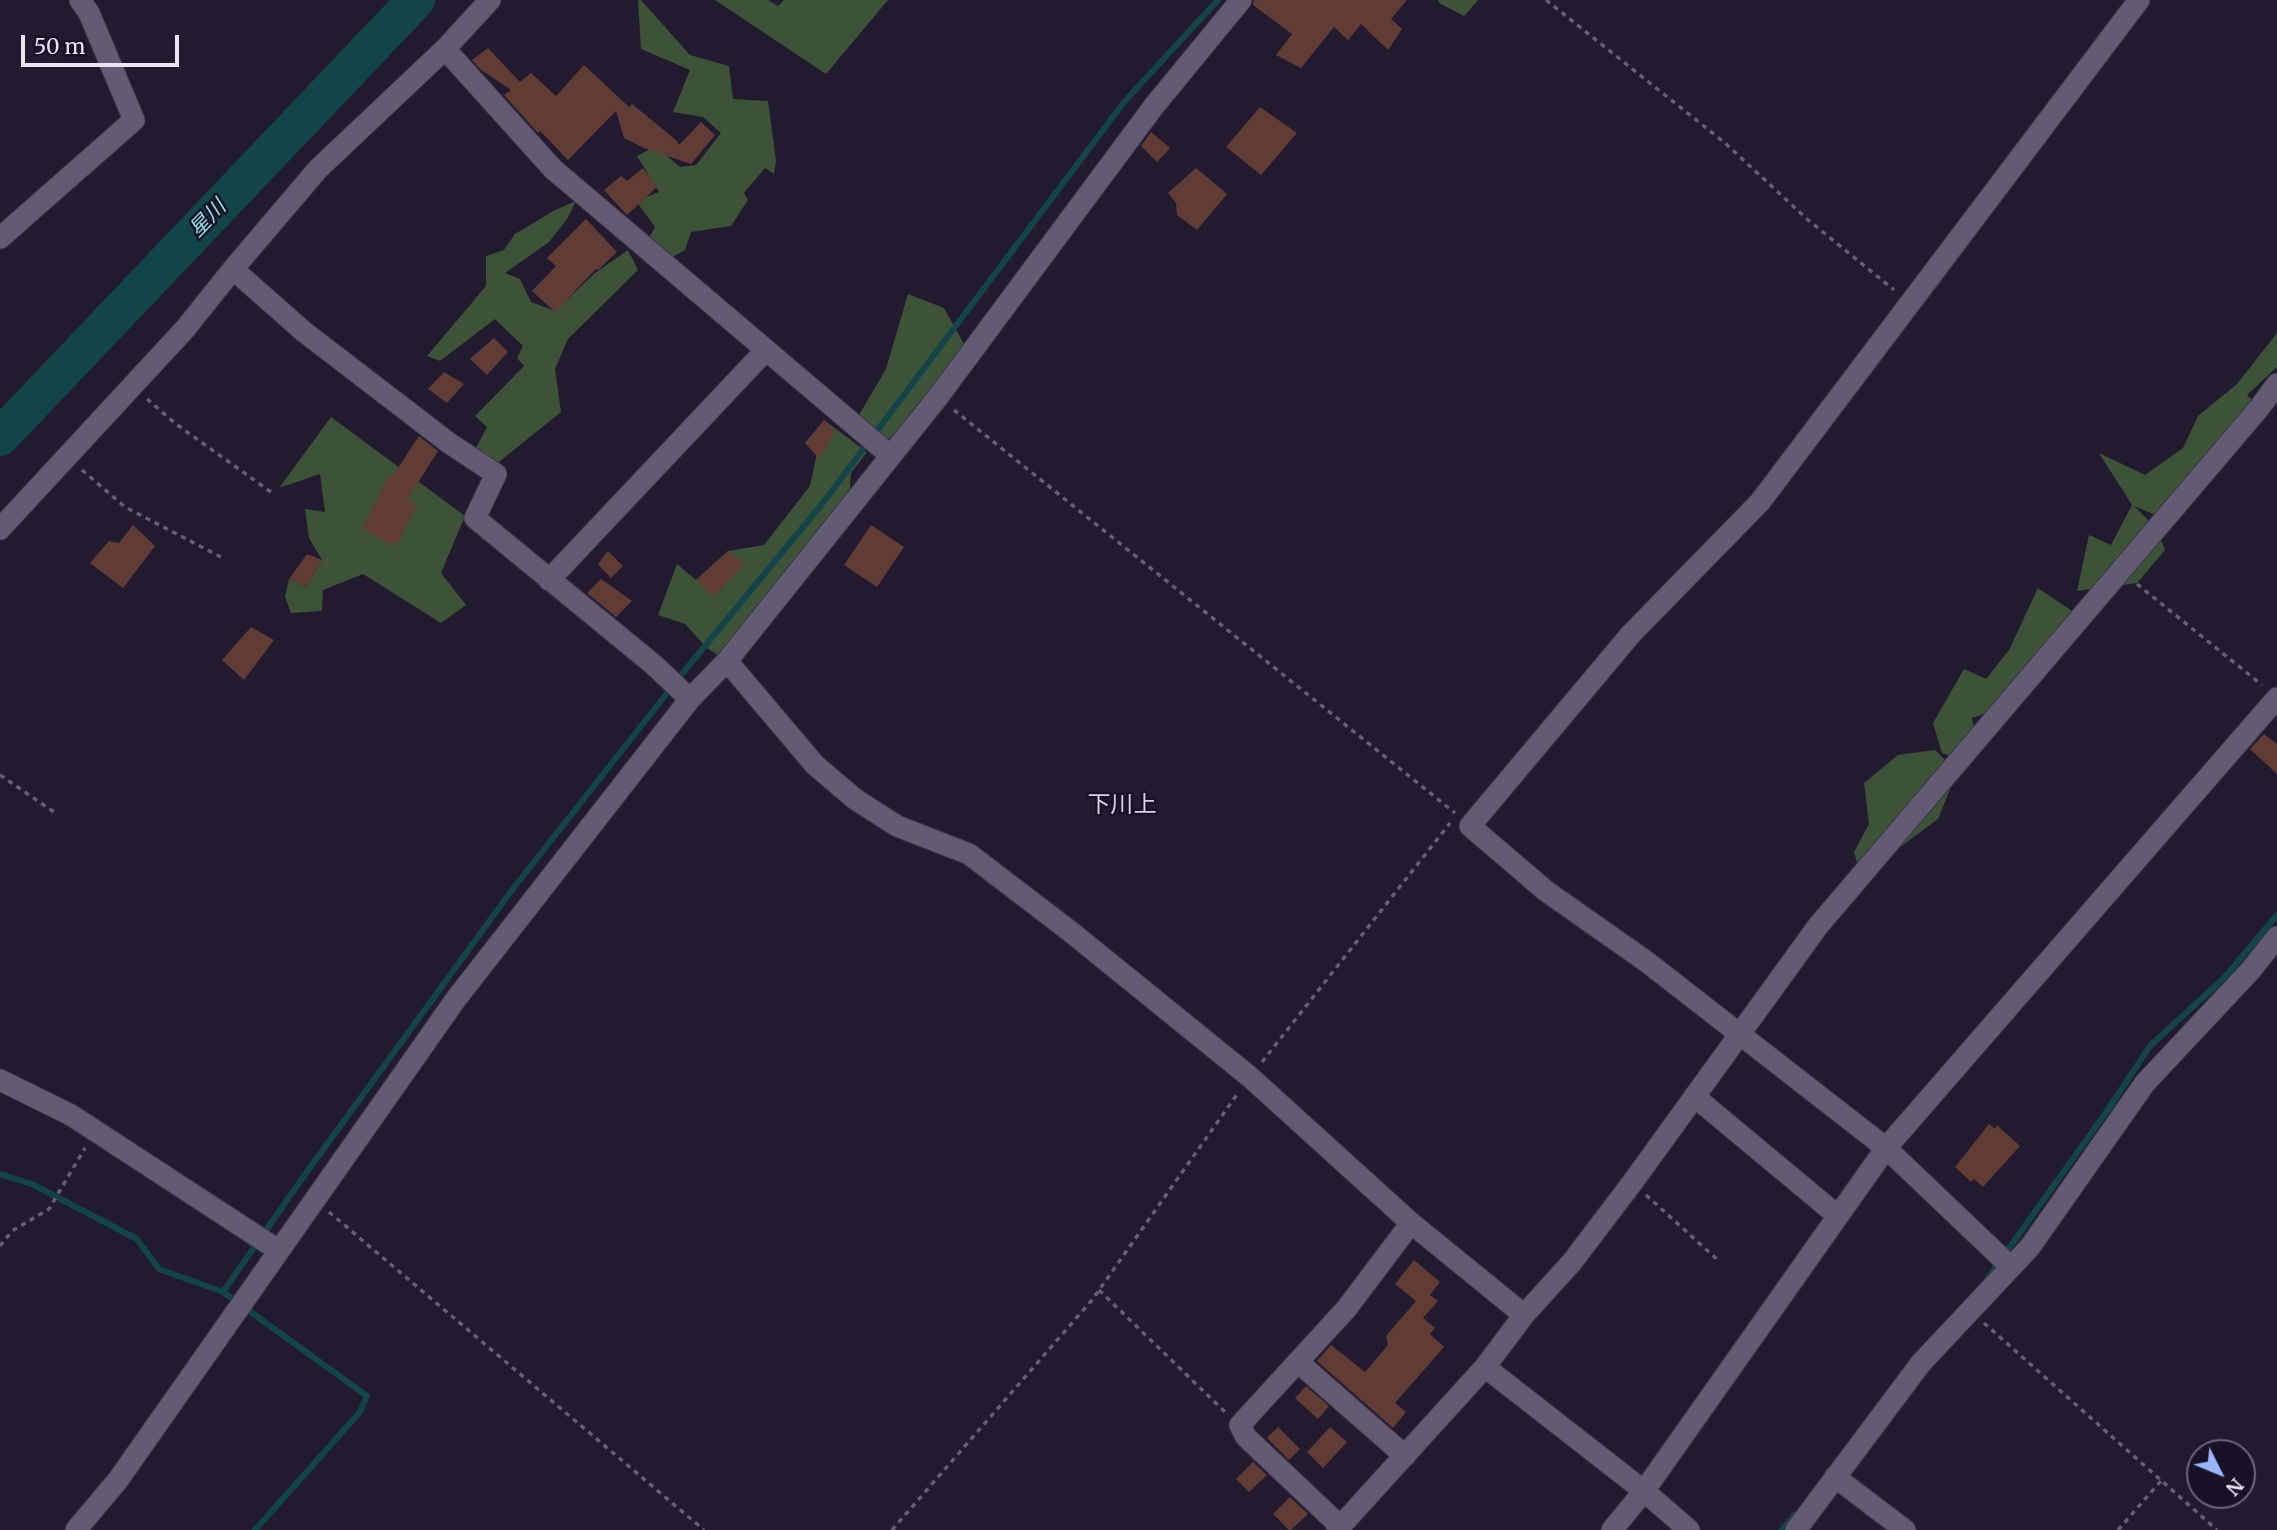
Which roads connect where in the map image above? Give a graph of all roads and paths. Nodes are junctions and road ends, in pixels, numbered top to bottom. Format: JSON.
{"nodes":[{"id":1,"x":80,"y":0,"type":"edge"},
{"id":2,"x":490,"y":0,"type":"edge"},
{"id":3,"x":1241,"y":0,"type":"edge"},
{"id":4,"x":1546,"y":0,"type":"edge"},
{"id":5,"x":2140,"y":0,"type":"edge"},
{"id":6,"x":445,"y":49,"type":"junction"},
{"id":7,"x":0,"y":238,"type":"edge"},
{"id":8,"x":233,"y":269,"type":"junction"},
{"id":9,"x":1910,"y":303,"type":"junction"},
{"id":10,"x":766,"y":350,"type":"junction"},
{"id":11,"x":2277,"y":384,"type":"edge"},
{"id":12,"x":132,"y":387,"type":"junction"},
{"id":13,"x":938,"y":397,"type":"junction"},
{"id":14,"x":891,"y":456,"type":"junction"},
{"id":15,"x":67,"y":457,"type":"junction"},
{"id":16,"x":275,"y":495,"type":"dead end"},
{"id":17,"x":0,"y":529,"type":"edge"},
{"id":18,"x":221,"y":557,"type":"dead end"},
{"id":19,"x":2121,"y":570,"type":"junction"},
{"id":20,"x":550,"y":580,"type":"junction"},
{"id":21,"x":727,"y":662,"type":"junction"},
{"id":22,"x":2272,"y":693,"type":"edge"},
{"id":23,"x":690,"y":699,"type":"junction"},
{"id":24,"x":0,"y":775,"type":"edge"},
{"id":25,"x":54,"y":811,"type":"dead end"},
{"id":26,"x":2277,"y":937,"type":"edge"},
{"id":27,"x":1740,"y":1035,"type":"junction"},
{"id":28,"x":1250,"y":1077,"type":"junction"},
{"id":29,"x":0,"y":1080,"type":"edge"},
{"id":30,"x":1695,"y":1097,"type":"junction"},
{"id":31,"x":95,"y":1131,"type":"junction"},
{"id":32,"x":1886,"y":1148,"type":"junction"},
{"id":33,"x":1632,"y":1183,"type":"junction"},
{"id":34,"x":314,"y":1199,"type":"junction"},
{"id":35,"x":1838,"y":1216,"type":"junction"},
{"id":36,"x":1411,"y":1223,"type":"junction"},
{"id":37,"x":0,"y":1246,"type":"edge"},
{"id":38,"x":278,"y":1250,"type":"junction"},
{"id":39,"x":1720,"y":1262,"type":"dead end"},
{"id":40,"x":2011,"y":1266,"type":"junction"},
{"id":41,"x":1099,"y":1290,"type":"junction"},
{"id":42,"x":1969,"y":1310,"type":"junction"},
{"id":43,"x":1524,"y":1315,"type":"junction"},
{"id":44,"x":1298,"y":1362,"type":"junction"},
{"id":45,"x":1486,"y":1367,"type":"junction"},
{"id":46,"x":1240,"y":1425,"type":"junction"},
{"id":47,"x":1405,"y":1456,"type":"junction"},
{"id":48,"x":1835,"y":1476,"type":"junction"},
{"id":49,"x":2161,"y":1481,"type":"junction"},
{"id":50,"x":1644,"y":1491,"type":"junction"},
{"id":51,"x":1338,"y":1528,"type":"edge"},
{"id":52,"x":76,"y":1530,"type":"edge"},
{"id":53,"x":704,"y":1530,"type":"edge"},
{"id":54,"x":892,"y":1530,"type":"edge"},
{"id":55,"x":1612,"y":1530,"type":"edge"},
{"id":56,"x":1689,"y":1530,"type":"edge"},
{"id":57,"x":1796,"y":1530,"type":"edge"},
{"id":58,"x":1905,"y":1530,"type":"edge"},
{"id":59,"x":2118,"y":1530,"type":"edge"},
{"id":60,"x":2217,"y":1530,"type":"edge"}],
"edges":[{"from":1,"to":7,"type":"street"},
{"from":2,"to":6,"type":"street"},
{"from":3,"to":13,"type":"street"},
{"from":4,"to":9,"type":"path"},
{"from":5,"to":9,"type":"street"},
{"from":6,"to":8,"type":"street"},
{"from":6,"to":10,"type":"street"},
{"from":8,"to":12,"type":"street"},
{"from":8,"to":20,"type":"street"},
{"from":9,"to":27,"type":"street"},
{"from":10,"to":14,"type":"street"},
{"from":10,"to":20,"type":"street"},
{"from":11,"to":19,"type":"street"},
{"from":12,"to":15,"type":"street"},
{"from":12,"to":16,"type":"path"},
{"from":13,"to":14,"type":"street"},
{"from":13,"to":28,"type":"path"},
{"from":14,"to":21,"type":"street"},
{"from":15,"to":17,"type":"street"},
{"from":15,"to":18,"type":"path"},
{"from":19,"to":22,"type":"path"},
{"from":19,"to":27,"type":"street"},
{"from":20,"to":23,"type":"street"},
{"from":21,"to":23,"type":"street"},
{"from":21,"to":28,"type":"street"},
{"from":22,"to":32,"type":"street"},
{"from":23,"to":34,"type":"street"},
{"from":24,"to":25,"type":"path"},
{"from":26,"to":40,"type":"street"},
{"from":27,"to":30,"type":"street"},
{"from":27,"to":32,"type":"street"},
{"from":28,"to":36,"type":"street"},
{"from":28,"to":41,"type":"path"},
{"from":29,"to":31,"type":"street"},
{"from":30,"to":33,"type":"street"},
{"from":30,"to":35,"type":"street"},
{"from":31,"to":37,"type":"path"},
{"from":31,"to":38,"type":"street"},
{"from":32,"to":35,"type":"street"},
{"from":32,"to":40,"type":"street"},
{"from":33,"to":39,"type":"path"},
{"from":33,"to":43,"type":"street"},
{"from":34,"to":38,"type":"street"},
{"from":34,"to":53,"type":"path"},
{"from":35,"to":50,"type":"street"},
{"from":36,"to":43,"type":"street"},
{"from":36,"to":44,"type":"street"},
{"from":38,"to":52,"type":"street"},
{"from":40,"to":42,"type":"street"},
{"from":41,"to":46,"type":"path"},
{"from":41,"to":54,"type":"path"},
{"from":42,"to":48,"type":"street"},
{"from":42,"to":49,"type":"path"},
{"from":43,"to":45,"type":"street"},
{"from":44,"to":46,"type":"street"},
{"from":44,"to":47,"type":"street"},
{"from":45,"to":47,"type":"street"},
{"from":45,"to":50,"type":"street"},
{"from":46,"to":51,"type":"street"},
{"from":47,"to":51,"type":"street"},
{"from":48,"to":57,"type":"street"},
{"from":48,"to":58,"type":"street"},
{"from":49,"to":59,"type":"path"},
{"from":49,"to":60,"type":"path"},
{"from":50,"to":55,"type":"street"},
{"from":50,"to":56,"type":"street"}]}
